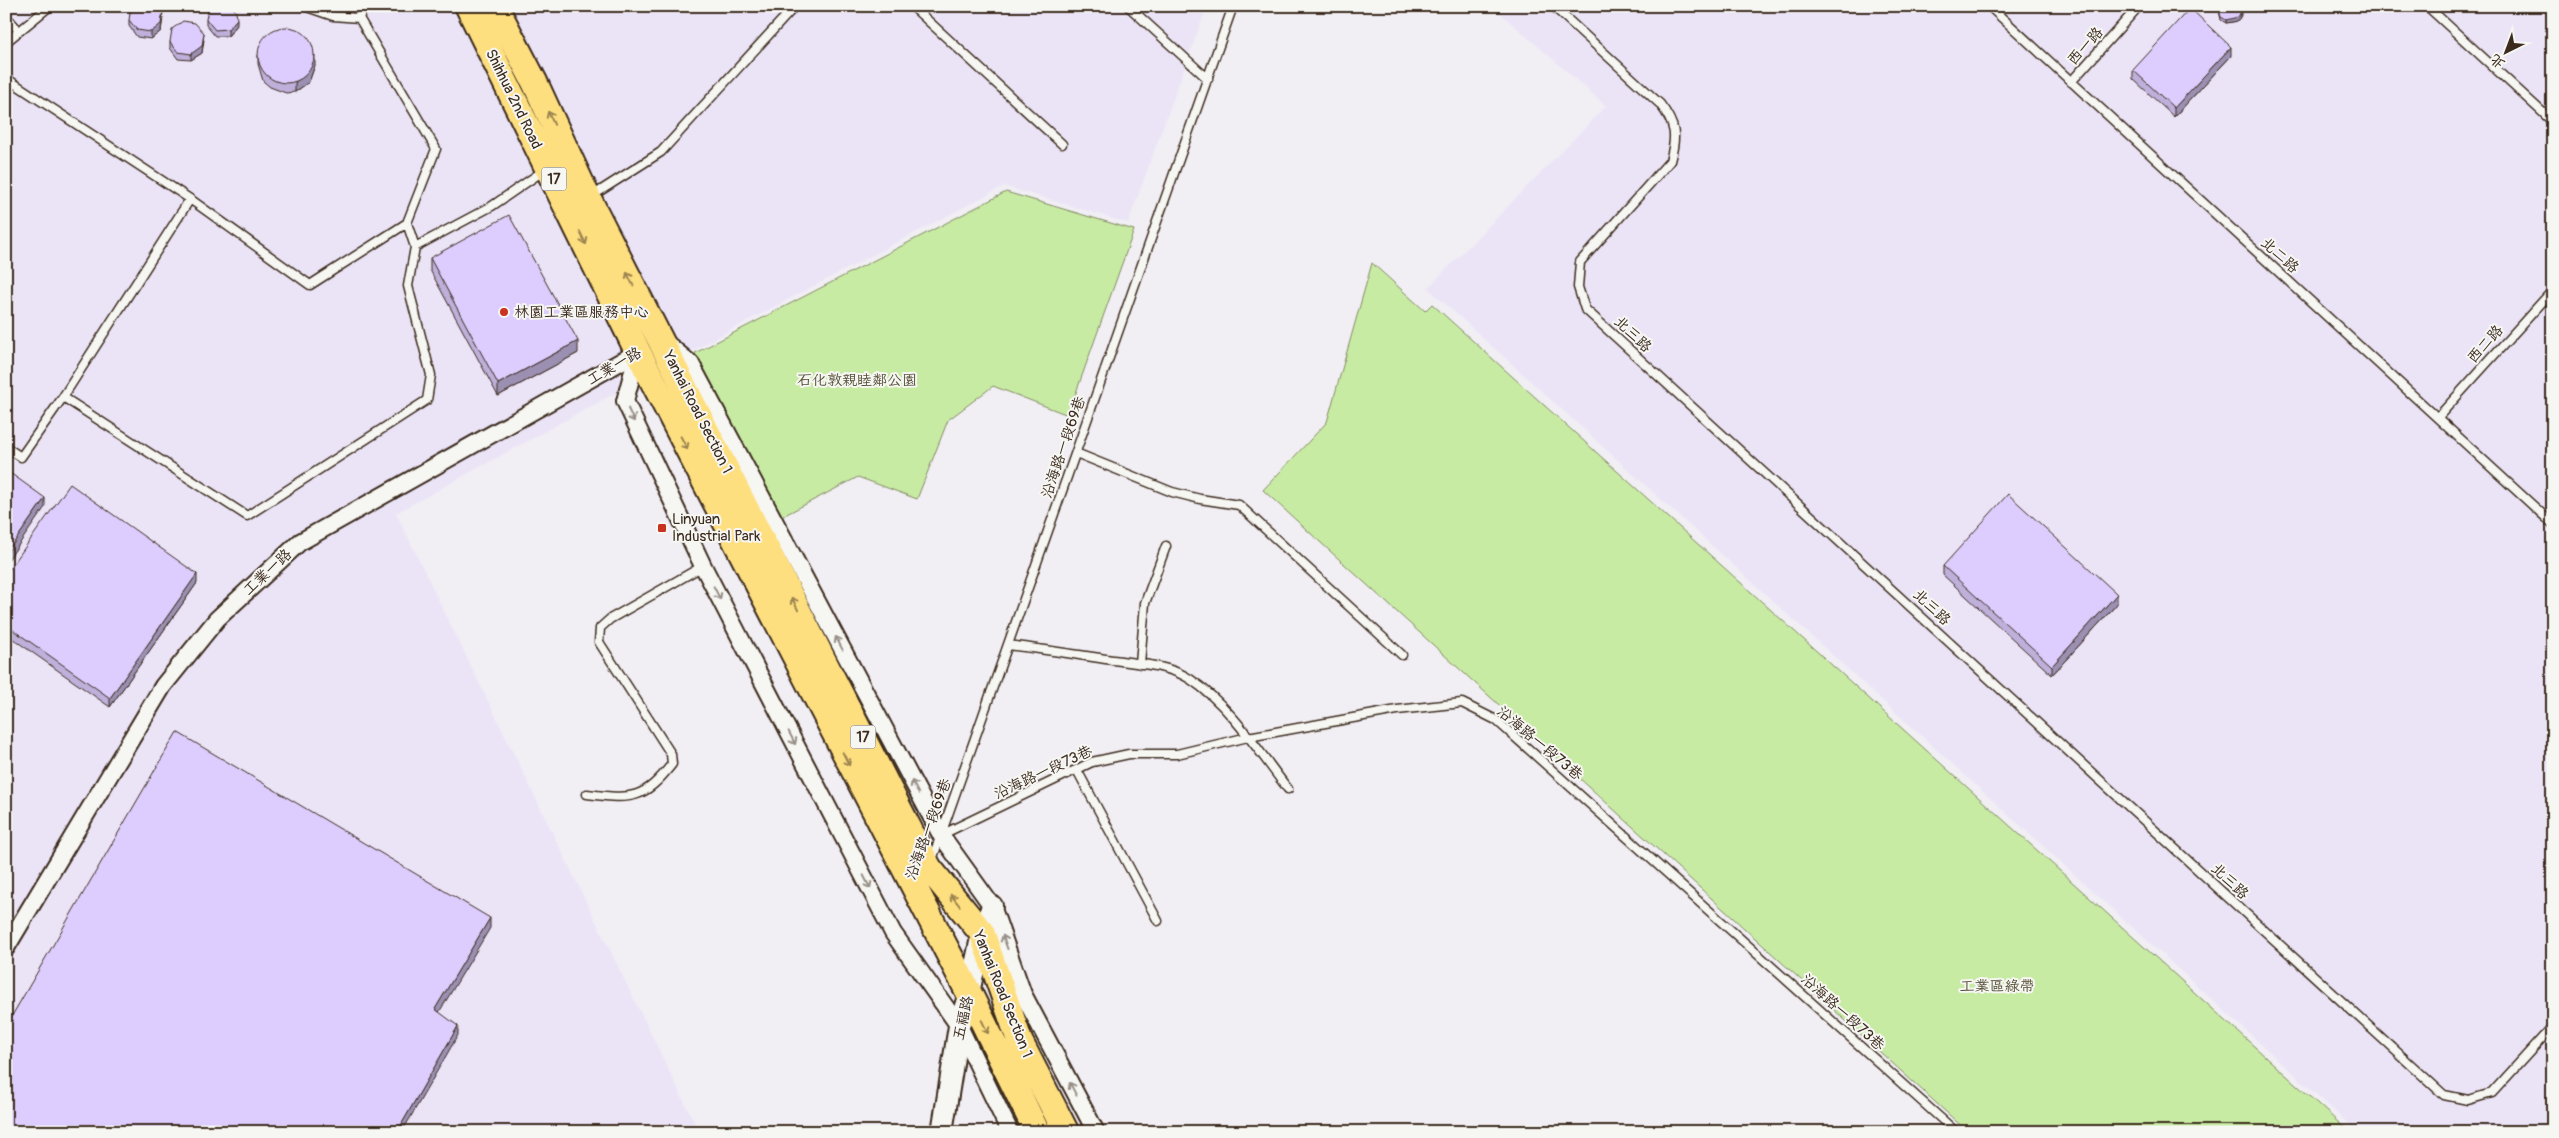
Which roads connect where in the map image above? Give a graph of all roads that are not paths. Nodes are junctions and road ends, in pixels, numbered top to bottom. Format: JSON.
{"nodes":[{"id":1,"x":50,"y":6,"type":"edge"},
{"id":2,"x":304,"y":6,"type":"edge"},
{"id":3,"x":364,"y":6,"type":"edge"},
{"id":4,"x":468,"y":6,"type":"edge"},
{"id":5,"x":495,"y":6,"type":"edge"},
{"id":6,"x":795,"y":6,"type":"edge"},
{"id":7,"x":912,"y":6,"type":"edge"},
{"id":8,"x":1128,"y":6,"type":"edge"},
{"id":9,"x":1233,"y":6,"type":"edge"},
{"id":10,"x":1554,"y":6,"type":"edge"},
{"id":11,"x":1989,"y":6,"type":"edge"},
{"id":12,"x":2139,"y":6,"type":"edge"},
{"id":13,"x":2427,"y":6,"type":"edge"},
{"id":14,"x":6,"y":16,"type":"edge"},
{"id":15,"x":359,"y":18,"type":"junction"},
{"id":16,"x":18,"y":30,"type":"junction"},
{"id":17,"x":6,"y":42,"type":"edge"},
{"id":18,"x":6,"y":78,"type":"edge"},
{"id":19,"x":1208,"y":79,"type":"junction"},
{"id":20,"x":2071,"y":82,"type":"junction"},
{"id":21,"x":2553,"y":122,"type":"edge"},
{"id":22,"x":1062,"y":144,"type":"dead end"},
{"id":23,"x":558,"y":161,"type":"junction"},
{"id":24,"x":190,"y":199,"type":"junction"},
{"id":25,"x":578,"y":204,"type":"junction"},
{"id":26,"x":407,"y":223,"type":"junction"},
{"id":27,"x":415,"y":247,"type":"junction"},
{"id":28,"x":2553,"y":290,"type":"edge"},
{"id":29,"x":649,"y":345,"type":"junction"},
{"id":30,"x":63,"y":397,"type":"junction"},
{"id":31,"x":2438,"y":417,"type":"junction"},
{"id":32,"x":6,"y":447,"type":"edge"},
{"id":33,"x":1076,"y":453,"type":"junction"},
{"id":34,"x":2553,"y":524,"type":"edge"},
{"id":35,"x":1166,"y":546,"type":"dead end"},
{"id":36,"x":703,"y":566,"type":"junction"},
{"id":37,"x":1008,"y":645,"type":"junction"},
{"id":38,"x":1402,"y":654,"type":"dead end"},
{"id":39,"x":1140,"y":664,"type":"junction"},
{"id":40,"x":1248,"y":737,"type":"junction"},
{"id":41,"x":1077,"y":770,"type":"junction"},
{"id":42,"x":1288,"y":790,"type":"dead end"},
{"id":43,"x":587,"y":794,"type":"dead end"},
{"id":44,"x":941,"y":835,"type":"junction"},
{"id":45,"x":924,"y":880,"type":"junction"},
{"id":46,"x":992,"y":906,"type":"junction"},
{"id":47,"x":1158,"y":921,"type":"dead end"},
{"id":48,"x":982,"y":932,"type":"junction"},
{"id":49,"x":6,"y":948,"type":"edge"},
{"id":50,"x":969,"y":993,"type":"junction"},
{"id":51,"x":959,"y":1026,"type":"junction"},
{"id":52,"x":2553,"y":1026,"type":"edge"},
{"id":53,"x":942,"y":1132,"type":"edge"},
{"id":54,"x":1010,"y":1132,"type":"edge"},
{"id":55,"x":1037,"y":1132,"type":"edge"},
{"id":56,"x":1066,"y":1132,"type":"edge"},
{"id":57,"x":1096,"y":1132,"type":"edge"},
{"id":58,"x":1956,"y":1132,"type":"edge"}],
"edges":[{"from":1,"to":16,"type":"lane"},
{"from":2,"to":15,"type":"lane"},
{"from":3,"to":15,"type":"lane"},
{"from":4,"to":23,"type":"main road","name":"Shihhua 2nd Road","number":"17"},
{"from":23,"to":5,"type":"main road","name":"Shihhua 2nd Road","number":"17","one_way":true},
{"from":6,"to":25,"type":"lane"},
{"from":7,"to":22,"type":"lane"},
{"from":8,"to":19,"type":"lane"},
{"from":9,"to":19,"type":"lane","name":"沿海路一段69巷"},
{"from":10,"to":52,"type":"lane","name":"北三路"},
{"from":11,"to":20,"type":"lane","name":"北二路"},
{"from":12,"to":20,"type":"lane","name":"西一路"},
{"from":13,"to":21,"type":"lane"},
{"from":14,"to":16,"type":"lane"},
{"from":15,"to":26,"type":"lane"},
{"from":16,"to":17,"type":"lane"},
{"from":18,"to":24,"type":"lane"},
{"from":19,"to":33,"type":"lane","name":"沿海路一段69巷"},
{"from":20,"to":31,"type":"lane","name":"北二路"},
{"from":23,"to":25,"type":"main road","name":"Shihhua 2nd Road","number":"17"},
{"from":23,"to":27,"type":"lane"},
{"from":24,"to":26,"type":"lane"},
{"from":24,"to":30,"type":"lane"},
{"from":25,"to":29,"type":"main road","name":"Shihhua 2nd Road","number":"17"},
{"from":26,"to":27,"type":"lane"},
{"from":27,"to":30,"type":"lane"},
{"from":28,"to":31,"type":"lane","name":"西二路"},
{"from":29,"to":36,"type":"street","name":"Yanhai Road Section 1","one_way":true},
{"from":44,"to":29,"type":"street","name":"Yanhai Road Section 1","one_way":true},
{"from":29,"to":45,"type":"main road","name":"Yanhai Road Section 1","number":"17"},
{"from":29,"to":49,"type":"street","name":"工業一路"},
{"from":30,"to":32,"type":"lane"},
{"from":31,"to":34,"type":"lane","name":"北二路"},
{"from":33,"to":37,"type":"lane","name":"沿海路一段69巷"},
{"from":33,"to":38,"type":"lane"},
{"from":35,"to":39,"type":"lane"},
{"from":36,"to":43,"type":"lane"},
{"from":36,"to":51,"type":"street","name":"Yanhai Road Section 1","one_way":true},
{"from":37,"to":39,"type":"lane"},
{"from":37,"to":44,"type":"lane","name":"沿海路一段69巷"},
{"from":39,"to":40,"type":"lane"},
{"from":40,"to":41,"type":"lane","name":"沿海路一段73巷"},
{"from":40,"to":42,"type":"lane"},
{"from":40,"to":58,"type":"lane","name":"沿海路一段73巷"},
{"from":41,"to":44,"type":"lane","name":"沿海路一段73巷"},
{"from":41,"to":47,"type":"lane"},
{"from":44,"to":45,"type":"lane","name":"沿海路一段69巷"},
{"from":44,"to":46,"type":"street","name":"Yanhai Road Section 1"},
{"from":48,"to":45,"type":"main road","name":"Yanhai Road Section 1","number":"17","one_way":true},
{"from":45,"to":50,"type":"main road","name":"Yanhai Road Section 1","number":"17"},
{"from":46,"to":48,"type":"street","name":"五福路"},
{"from":57,"to":46,"type":"street","name":"Yanhai Road Section 1","one_way":true},
{"from":48,"to":50,"type":"street","name":"五福路"},
{"from":48,"to":56,"type":"main road","name":"Yanhai Road Section 1","number":"17"},
{"from":50,"to":51,"type":"street","name":"五福路"},
{"from":50,"to":55,"type":"main road","name":"Yanhai Road Section 1","number":"17","one_way":true},
{"from":51,"to":53,"type":"street","name":"五福路"},
{"from":51,"to":54,"type":"street","name":"Yanhai Road Section 1"}]}
